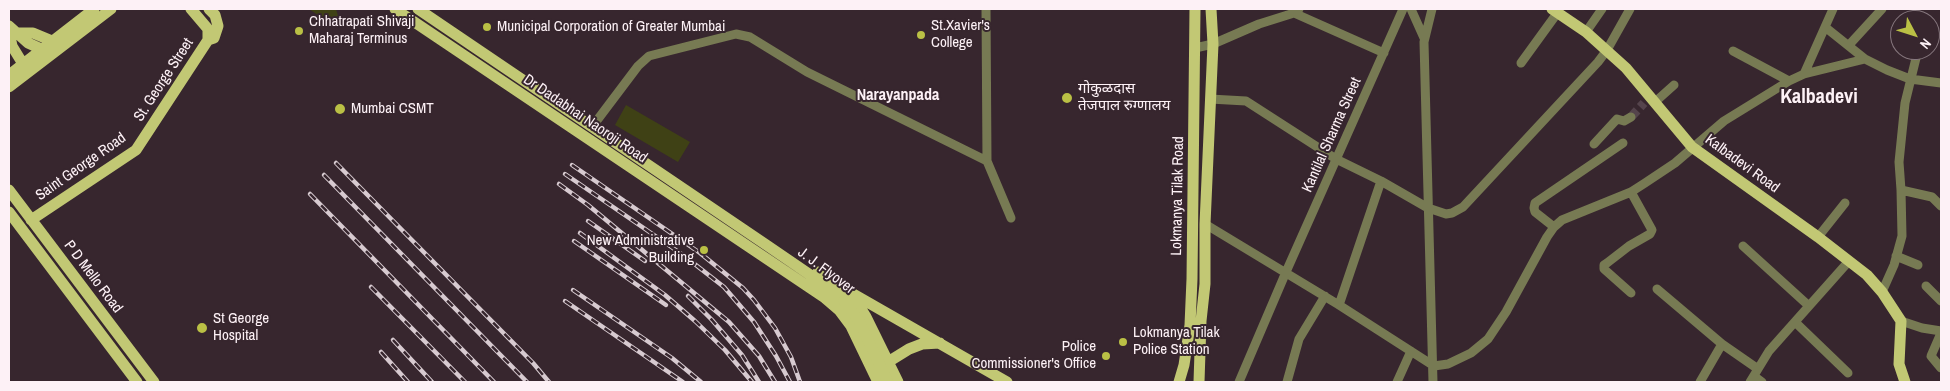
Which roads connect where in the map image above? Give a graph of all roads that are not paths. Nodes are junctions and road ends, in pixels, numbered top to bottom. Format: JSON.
{"nodes":[{"id":1,"x":94,"y":9,"type":"edge"},
{"id":2,"x":111,"y":9,"type":"edge"},
{"id":3,"x":192,"y":9,"type":"edge"},
{"id":4,"x":209,"y":9,"type":"edge"},
{"id":5,"x":395,"y":9,"type":"edge"},
{"id":6,"x":418,"y":9,"type":"edge"},
{"id":7,"x":986,"y":9,"type":"edge"},
{"id":8,"x":1195,"y":9,"type":"edge"},
{"id":9,"x":1211,"y":9,"type":"edge"},
{"id":10,"x":1403,"y":9,"type":"edge"},
{"id":11,"x":1412,"y":9,"type":"edge"},
{"id":12,"x":1432,"y":9,"type":"edge"},
{"id":13,"x":1602,"y":9,"type":"edge"},
{"id":14,"x":1630,"y":9,"type":"edge"},
{"id":15,"x":1833,"y":9,"type":"edge"},
{"id":16,"x":1882,"y":9,"type":"edge"},
{"id":17,"x":1555,"y":10,"type":"edge"},
{"id":18,"x":1296,"y":11,"type":"edge"},
{"id":19,"x":1825,"y":27,"type":"junction"},
{"id":20,"x":11,"y":30,"type":"edge"},
{"id":21,"x":1586,"y":32,"type":"junction"},
{"id":22,"x":1424,"y":38,"type":"junction"},
{"id":23,"x":208,"y":40,"type":"junction"},
{"id":24,"x":58,"y":43,"type":"junction"},
{"id":25,"x":1213,"y":44,"type":"junction"},
{"id":26,"x":1849,"y":45,"type":"junction"},
{"id":27,"x":1195,"y":48,"type":"junction"},
{"id":28,"x":1607,"y":50,"type":"junction"},
{"id":29,"x":1733,"y":51,"type":"dead end"},
{"id":30,"x":47,"y":52,"type":"junction"},
{"id":31,"x":1384,"y":53,"type":"junction"},
{"id":32,"x":1865,"y":59,"type":"junction"},
{"id":33,"x":1915,"y":60,"type":"edge"},
{"id":34,"x":1521,"y":63,"type":"dead end"},
{"id":35,"x":23,"y":64,"type":"junction"},
{"id":36,"x":1804,"y":74,"type":"junction"},
{"id":37,"x":9,"y":75,"type":"edge"},
{"id":38,"x":1910,"y":79,"type":"junction"},
{"id":39,"x":1789,"y":81,"type":"junction"},
{"id":40,"x":1941,"y":83,"type":"edge"},
{"id":41,"x":1674,"y":85,"type":"dead end"},
{"id":42,"x":9,"y":88,"type":"edge"},
{"id":43,"x":1210,"y":100,"type":"junction"},
{"id":44,"x":1650,"y":100,"type":"junction"},
{"id":45,"x":1631,"y":117,"type":"tunnel mouth"},
{"id":46,"x":592,"y":127,"type":"junction"},
{"id":47,"x":146,"y":136,"type":"joint"},
{"id":48,"x":1623,"y":143,"type":"dead end"},
{"id":49,"x":1594,"y":144,"type":"dead end"},
{"id":50,"x":1692,"y":147,"type":"junction"},
{"id":51,"x":1336,"y":159,"type":"junction"},
{"id":52,"x":987,"y":161,"type":"junction"},
{"id":53,"x":1381,"y":181,"type":"junction"},
{"id":54,"x":9,"y":190,"type":"edge"},
{"id":55,"x":1901,"y":190,"type":"junction"},
{"id":56,"x":1631,"y":192,"type":"junction"},
{"id":57,"x":1845,"y":203,"type":"dead end"},
{"id":58,"x":1941,"y":206,"type":"edge"},
{"id":59,"x":1428,"y":208,"type":"junction"},
{"id":60,"x":9,"y":212,"type":"edge"},
{"id":61,"x":1011,"y":218,"type":"dead end"},
{"id":62,"x":30,"y":220,"type":"junction"},
{"id":63,"x":1205,"y":224,"type":"junction"},
{"id":64,"x":1554,"y":227,"type":"junction"},
{"id":65,"x":1818,"y":237,"type":"junction"},
{"id":66,"x":1743,"y":246,"type":"dead end"},
{"id":67,"x":762,"y":249,"type":"junction"},
{"id":68,"x":1896,"y":256,"type":"junction"},
{"id":69,"x":1849,"y":261,"type":"junction"},
{"id":70,"x":1918,"y":265,"type":"dead end"},
{"id":71,"x":1286,"y":272,"type":"junction"},
{"id":72,"x":1926,"y":286,"type":"dead end"},
{"id":73,"x":1658,"y":289,"type":"dead end"},
{"id":74,"x":1882,"y":292,"type":"junction"},
{"id":75,"x":1631,"y":293,"type":"dead end"},
{"id":76,"x":846,"y":296,"type":"junction"},
{"id":77,"x":1325,"y":296,"type":"junction"},
{"id":78,"x":1941,"y":301,"type":"edge"},
{"id":79,"x":1339,"y":305,"type":"junction"},
{"id":80,"x":1809,"y":306,"type":"junction"},
{"id":81,"x":1794,"y":322,"type":"junction"},
{"id":82,"x":1901,"y":322,"type":"junction"},
{"id":83,"x":1941,"y":332,"type":"edge"},
{"id":84,"x":940,"y":343,"type":"junction"},
{"id":85,"x":1722,"y":344,"type":"junction"},
{"id":86,"x":1410,"y":351,"type":"junction"},
{"id":87,"x":888,"y":362,"type":"junction"},
{"id":88,"x":1434,"y":366,"type":"junction"},
{"id":89,"x":1941,"y":368,"type":"edge"},
{"id":90,"x":1848,"y":373,"type":"dead end"},
{"id":91,"x":1754,"y":376,"type":"edge"},
{"id":92,"x":137,"y":382,"type":"edge"},
{"id":93,"x":154,"y":382,"type":"edge"},
{"id":94,"x":880,"y":382,"type":"edge"},
{"id":95,"x":888,"y":382,"type":"edge"},
{"id":96,"x":898,"y":382,"type":"edge"},
{"id":97,"x":1007,"y":382,"type":"edge"},
{"id":98,"x":1179,"y":382,"type":"edge"},
{"id":99,"x":1199,"y":382,"type":"edge"},
{"id":100,"x":1239,"y":382,"type":"edge"},
{"id":101,"x":1287,"y":382,"type":"edge"},
{"id":102,"x":1397,"y":382,"type":"edge"},
{"id":103,"x":1434,"y":382,"type":"edge"},
{"id":104,"x":1700,"y":382,"type":"edge"},
{"id":105,"x":1762,"y":382,"type":"edge"},
{"id":106,"x":1905,"y":382,"type":"edge"}],
"edges":[{"from":1,"to":24,"type":"main road"},
{"from":2,"to":24,"type":"main road"},
{"from":3,"to":23,"type":"main road"},
{"from":4,"to":23,"type":"main road"},
{"from":5,"to":67,"type":"main road","name":"Dr Dadabhai Naoroji Road"},
{"from":6,"to":46,"type":"main road","name":"Dr Dadabhai Naoroji Road"},
{"from":7,"to":52,"type":"street"},
{"from":8,"to":27,"type":"main road","name":"Lokmanya Tilak Road"},
{"from":9,"to":25,"type":"main road","name":"Lokmanya Tilak Road"},
{"from":10,"to":31,"type":"street","name":"Kantilal Sharma Street"},
{"from":11,"to":22,"type":"street"},
{"from":12,"to":22,"type":"street"},
{"from":13,"to":21,"type":"street"},
{"from":14,"to":28,"type":"street"},
{"from":15,"to":19,"type":"street"},
{"from":16,"to":26,"type":"street"},
{"from":17,"to":21,"type":"main road","name":"Kalbadevi Road"},
{"from":17,"to":34,"type":"street"},
{"from":18,"to":25,"type":"street"},
{"from":18,"to":31,"type":"street"},
{"from":19,"to":26,"type":"street"},
{"from":19,"to":36,"type":"street"},
{"from":20,"to":24,"type":"main road"},
{"from":20,"to":30,"type":"main road"},
{"from":20,"to":35,"type":"main road"},
{"from":21,"to":28,"type":"main road","name":"Kalbadevi Road"},
{"from":22,"to":59,"type":"street"},
{"from":23,"to":47,"type":"main road","name":"St. George Street"},
{"from":24,"to":30,"type":"main road"},
{"from":25,"to":27,"type":"street"},
{"from":25,"to":43,"type":"main road","name":"Lokmanya Tilak Road"},
{"from":26,"to":32,"type":"street"},
{"from":27,"to":98,"type":"main road","name":"Lokmanya Tilak Road"},
{"from":28,"to":44,"type":"main road","name":"Kalbadevi Road"},
{"from":28,"to":59,"type":"street"},
{"from":29,"to":39,"type":"street"},
{"from":30,"to":35,"type":"main road"},
{"from":30,"to":42,"type":"main road"},
{"from":31,"to":51,"type":"street","name":"Kantilal Sharma Street"},
{"from":32,"to":36,"type":"street"},
{"from":32,"to":38,"type":"street"},
{"from":33,"to":38,"type":"street"},
{"from":35,"to":37,"type":"main road"},
{"from":36,"to":39,"type":"street"},
{"from":38,"to":40,"type":"street"},
{"from":38,"to":55,"type":"street"},
{"from":39,"to":50,"type":"street"},
{"from":41,"to":44,"type":"street"},
{"from":43,"to":51,"type":"street"},
{"from":43,"to":63,"type":"main road","name":"Lokmanya Tilak Road"},
{"from":44,"to":50,"type":"main road","name":"Kalbadevi Road"},
{"from":45,"to":49,"type":"street"},
{"from":46,"to":52,"type":"street"},
{"from":46,"to":67,"type":"main road","name":"Dr Dadabhai Naoroji Road"},
{"from":47,"to":62,"type":"main road","name":"Saint George Road"},
{"from":48,"to":64,"type":"street"},
{"from":50,"to":56,"type":"street"},
{"from":50,"to":65,"type":"main road","name":"Kalbadevi Road"},
{"from":51,"to":53,"type":"street"},
{"from":51,"to":71,"type":"street","name":"Kantilal Sharma Street"},
{"from":52,"to":61,"type":"street"},
{"from":53,"to":59,"type":"street"},
{"from":53,"to":79,"type":"street"},
{"from":54,"to":62,"type":"main road","name":"P D Mello Road"},
{"from":55,"to":58,"type":"street"},
{"from":55,"to":68,"type":"street"},
{"from":56,"to":64,"type":"street"},
{"from":56,"to":75,"type":"street"},
{"from":57,"to":65,"type":"street"},
{"from":59,"to":88,"type":"street"},
{"from":60,"to":92,"type":"main road"},
{"from":62,"to":93,"type":"main road","name":"P D Mello Road"},
{"from":63,"to":71,"type":"street"},
{"from":63,"to":99,"type":"main road","name":"Lokmanya Tilak Road"},
{"from":64,"to":88,"type":"street"},
{"from":65,"to":69,"type":"main road","name":"Kalbadevi Road"},
{"from":66,"to":80,"type":"street"},
{"from":67,"to":76,"type":"main road","name":"J. J. Flyover"},
{"from":67,"to":94,"type":"main road"},
{"from":68,"to":70,"type":"street"},
{"from":68,"to":74,"type":"street"},
{"from":69,"to":74,"type":"main road","name":"Kalbadevi Road"},
{"from":69,"to":80,"type":"street"},
{"from":71,"to":77,"type":"street"},
{"from":71,"to":100,"type":"street","name":"Kantilal Sharma Street"},
{"from":72,"to":78,"type":"street"},
{"from":73,"to":85,"type":"street"},
{"from":74,"to":82,"type":"main road","name":"Kalbadevi Road"},
{"from":76,"to":84,"type":"main road"},
{"from":76,"to":87,"type":"main road"},
{"from":76,"to":95,"type":"main road","name":"J. J. Flyover","bridge":true},
{"from":77,"to":79,"type":"street"},
{"from":77,"to":101,"type":"street"},
{"from":79,"to":86,"type":"street"},
{"from":80,"to":81,"type":"street"},
{"from":81,"to":90,"type":"street"},
{"from":81,"to":91,"type":"street"},
{"from":82,"to":83,"type":"street"},
{"from":82,"to":106,"type":"main road"},
{"from":83,"to":89,"type":"street"},
{"from":84,"to":87,"type":"main road"},
{"from":84,"to":97,"type":"main road"},
{"from":85,"to":91,"type":"street"},
{"from":85,"to":104,"type":"street"},
{"from":86,"to":88,"type":"street"},
{"from":86,"to":102,"type":"street"},
{"from":87,"to":94,"type":"main road"},
{"from":87,"to":96,"type":"main road"},
{"from":88,"to":103,"type":"street"},
{"from":91,"to":105,"type":"street"}]}
